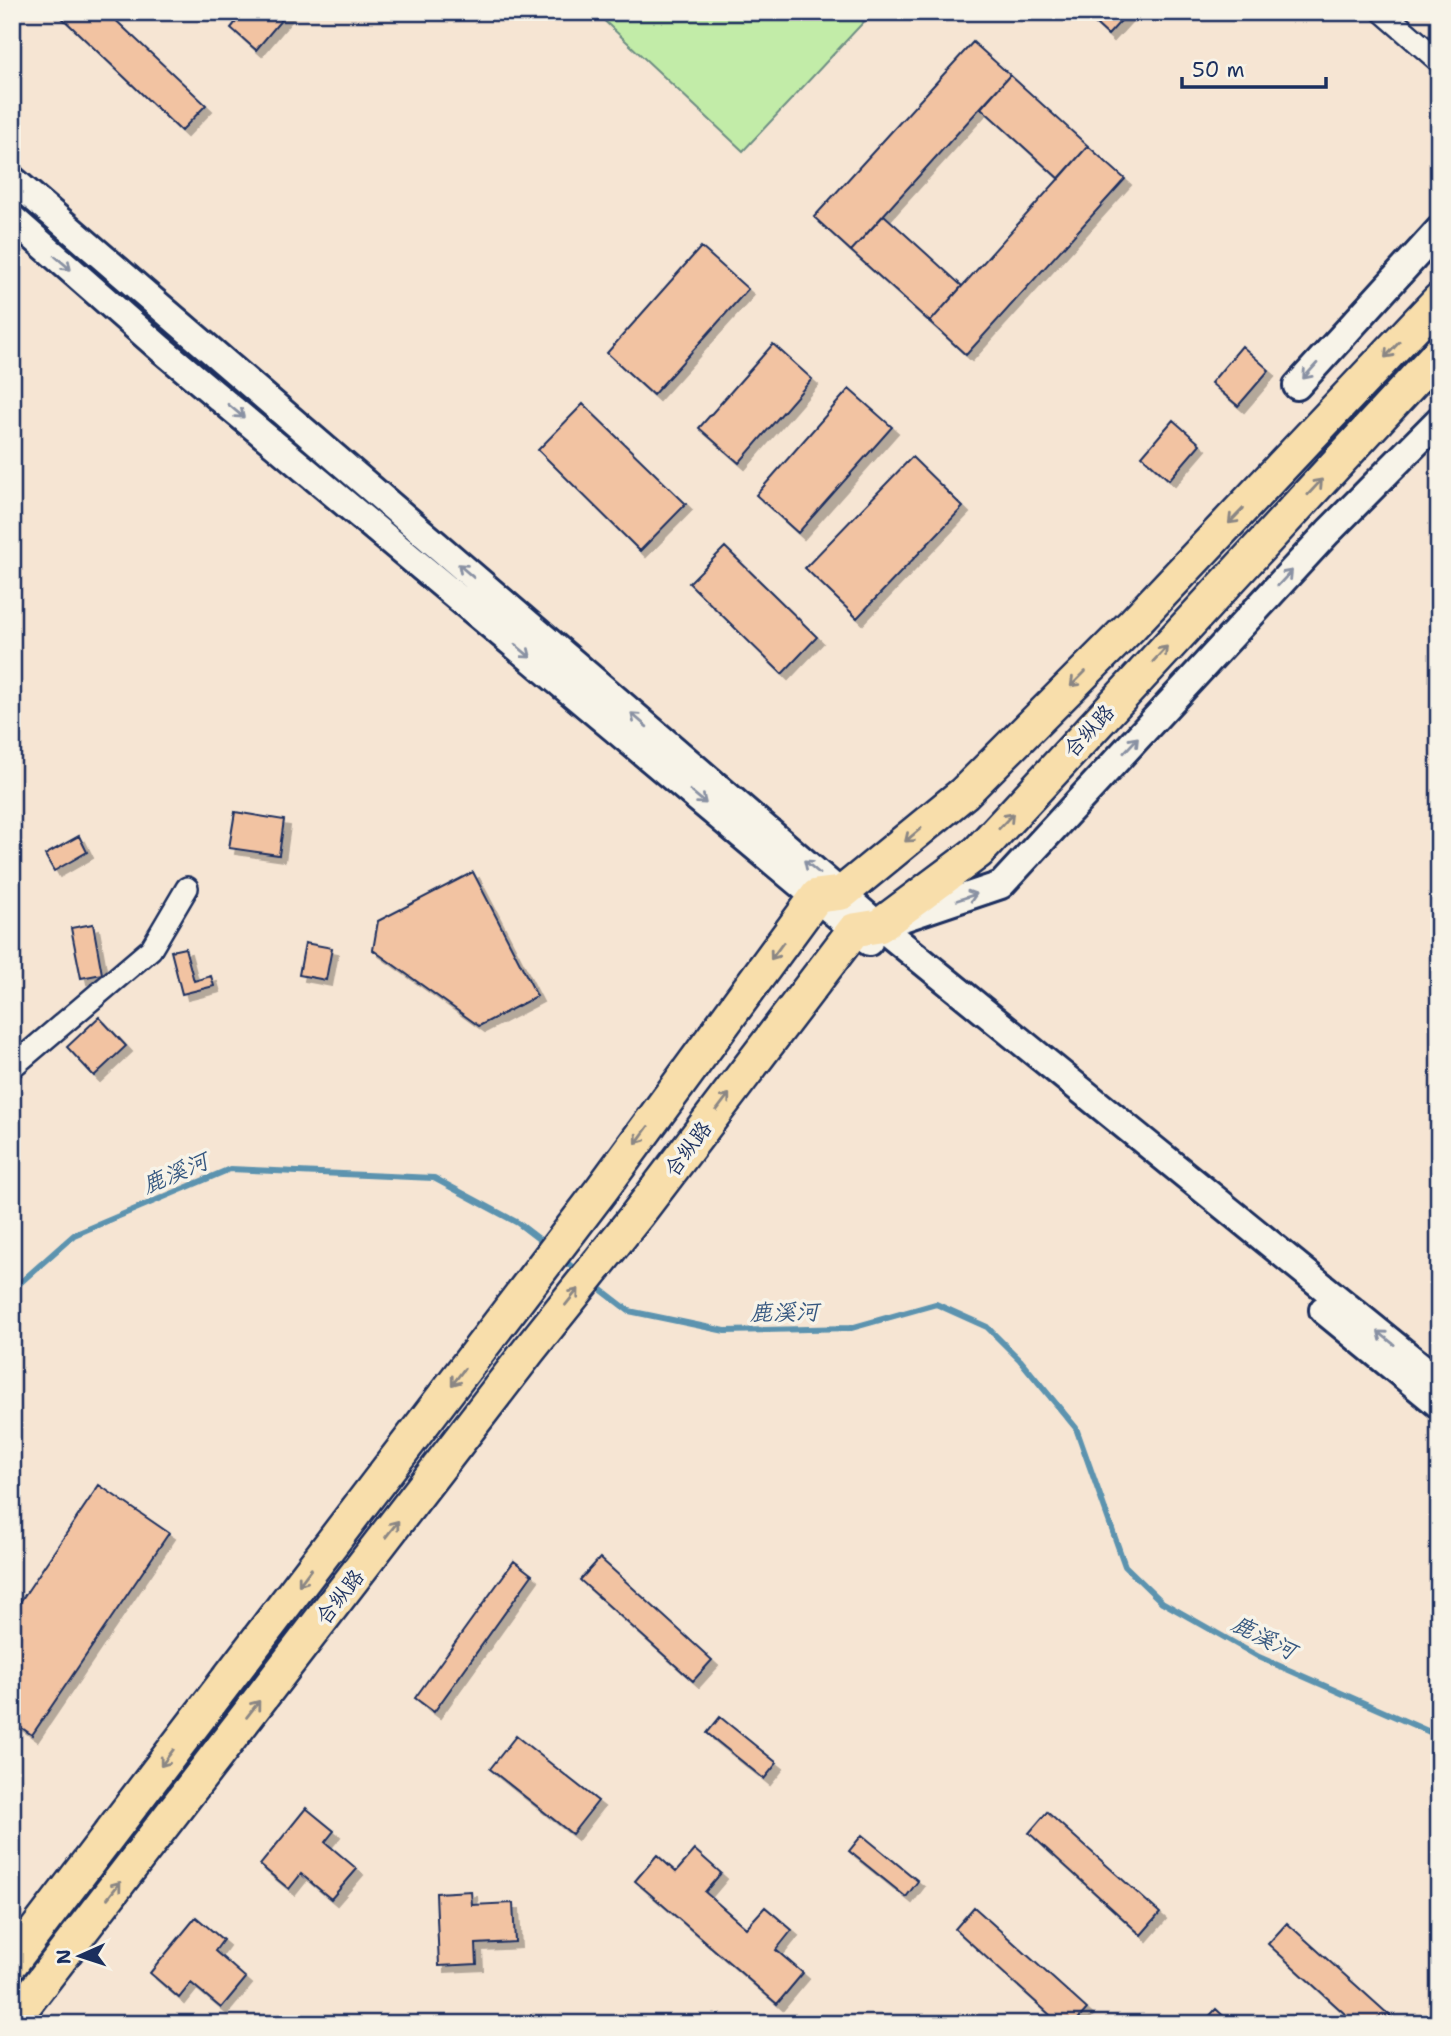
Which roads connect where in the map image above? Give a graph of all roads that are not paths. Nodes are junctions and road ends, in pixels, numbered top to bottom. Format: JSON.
{"nodes":[{"id":1,"x":1383,"y":12,"type":"edge"},
{"id":2,"x":1439,"y":61,"type":"edge"},
{"id":3,"x":12,"y":179,"type":"edge"},
{"id":4,"x":12,"y":218,"type":"edge"},
{"id":5,"x":1439,"y":230,"type":"edge"},
{"id":6,"x":1439,"y":300,"type":"edge"},
{"id":7,"x":1439,"y":352,"type":"edge"},
{"id":8,"x":1297,"y":386,"type":"dead end"},
{"id":9,"x":1439,"y":420,"type":"edge"},
{"id":10,"x":187,"y":888,"type":"dead end"},
{"id":11,"x":830,"y":895,"type":"junction"},
{"id":12,"x":866,"y":928,"type":"junction"},
{"id":13,"x":12,"y":1067,"type":"edge"},
{"id":14,"x":1439,"y":1381,"type":"edge"},
{"id":15,"x":1439,"y":1405,"type":"edge"},
{"id":16,"x":12,"y":1962,"type":"edge"},
{"id":17,"x":12,"y":2021,"type":"edge"}],
"edges":[{"from":1,"to":2,"type":"street"},
{"from":11,"to":3,"type":"street","one_way":true},
{"from":4,"to":11,"type":"street","one_way":true},
{"from":5,"to":8,"type":"street","one_way":true},
{"from":6,"to":11,"type":"main road","name":"合纵路","one_way":true},
{"from":12,"to":7,"type":"main road","name":"合纵路","one_way":true},
{"from":12,"to":9,"type":"street","one_way":true},
{"from":10,"to":13,"type":"street"},
{"from":11,"to":12,"type":"street"},
{"from":11,"to":16,"type":"main road","name":"合纵路","one_way":true},
{"from":14,"to":12,"type":"street","one_way":true},
{"from":12,"to":15,"type":"street"},
{"from":17,"to":12,"type":"main road","name":"合纵路","one_way":true}]}
